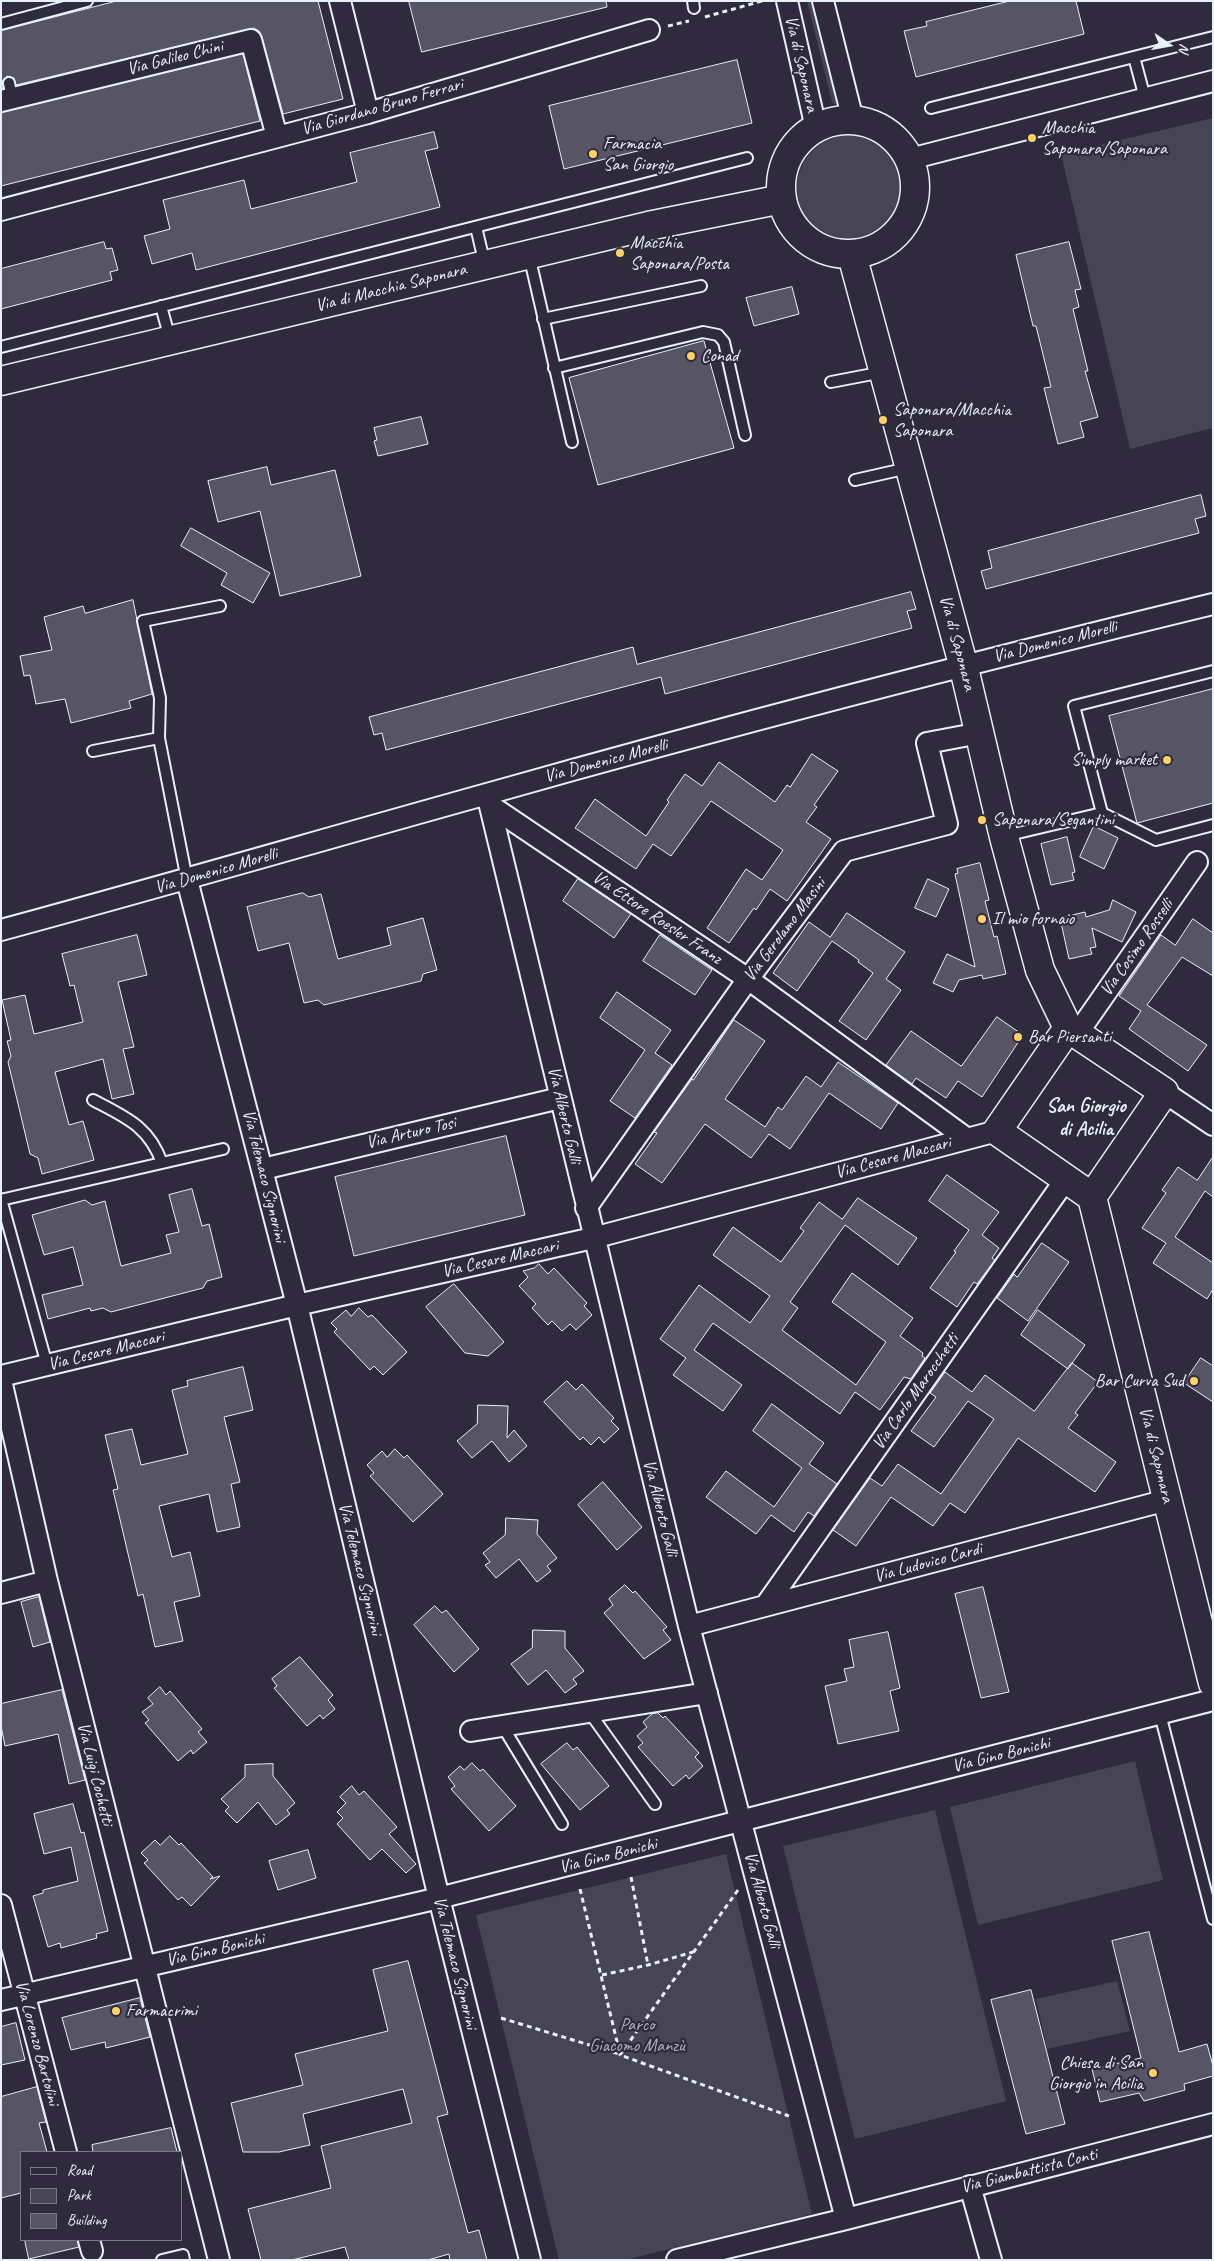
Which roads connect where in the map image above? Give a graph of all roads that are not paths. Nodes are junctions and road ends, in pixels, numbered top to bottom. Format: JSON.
{"nodes":[{"id":1,"x":87,"y":1,"type":"edge"},
{"id":2,"x":340,"y":1,"type":"edge"},
{"id":3,"x":787,"y":1,"type":"edge"},
{"id":4,"x":823,"y":1,"type":"edge"},
{"id":5,"x":1,"y":24,"type":"edge"},
{"id":6,"x":649,"y":30,"type":"road end"},
{"id":7,"x":1213,"y":37,"type":"edge"},
{"id":8,"x":1134,"y":57,"type":"junction"},
{"id":9,"x":1213,"y":81,"type":"edge"},
{"id":10,"x":8,"y":94,"type":"edge"},
{"id":11,"x":1145,"y":98,"type":"junction"},
{"id":12,"x":931,"y":108,"type":"dead end"},
{"id":13,"x":368,"y":113,"type":"junction"},
{"id":14,"x":853,"y":120,"type":"junction"},
{"id":15,"x":816,"y":128,"type":"junction"},
{"id":16,"x":277,"y":136,"type":"junction"},
{"id":17,"x":747,"y":158,"type":"dead end"},
{"id":18,"x":910,"y":159,"type":"junction"},
{"id":19,"x":782,"y":199,"type":"junction"},
{"id":20,"x":1,"y":210,"type":"edge"},
{"id":21,"x":476,"y":227,"type":"junction"},
{"id":22,"x":529,"y":254,"type":"junction"},
{"id":23,"x":852,"y":255,"type":"junction"},
{"id":24,"x":485,"y":265,"type":"junction"},
{"id":25,"x":701,"y":286,"type":"dead end"},
{"id":26,"x":161,"y":306,"type":"junction"},
{"id":27,"x":543,"y":319,"type":"junction"},
{"id":28,"x":171,"y":340,"type":"junction"},
{"id":29,"x":1,"y":346,"type":"edge"},
{"id":30,"x":554,"y":368,"type":"junction"},
{"id":31,"x":884,"y":372,"type":"junction"},
{"id":32,"x":1,"y":381,"type":"edge"},
{"id":33,"x":831,"y":382,"type":"dead end"},
{"id":34,"x":745,"y":435,"type":"dead end"},
{"id":35,"x":572,"y":442,"type":"dead end"},
{"id":36,"x":910,"y":467,"type":"junction"},
{"id":37,"x":855,"y":480,"type":"dead end"},
{"id":38,"x":1213,"y":604,"type":"edge"},
{"id":39,"x":220,"y":606,"type":"dead end"},
{"id":40,"x":963,"y":664,"type":"junction"},
{"id":41,"x":1213,"y":671,"type":"edge"},
{"id":42,"x":980,"y":733,"type":"junction"},
{"id":43,"x":159,"y":738,"type":"junction"},
{"id":44,"x":93,"y":751,"type":"dead end"},
{"id":45,"x":489,"y":800,"type":"junction"},
{"id":46,"x":1102,"y":814,"type":"junction"},
{"id":47,"x":1213,"y":825,"type":"edge"},
{"id":48,"x":1004,"y":837,"type":"junction"},
{"id":49,"x":1197,"y":862,"type":"dead end"},
{"id":50,"x":187,"y":880,"type":"junction"},
{"id":51,"x":1,"y":930,"type":"edge"},
{"id":52,"x":748,"y":979,"type":"junction"},
{"id":53,"x":1072,"y":1031,"type":"junction"},
{"id":54,"x":1164,"y":1092,"type":"junction"},
{"id":55,"x":560,"y":1098,"type":"junction"},
{"id":56,"x":93,"y":1100,"type":"dead end"},
{"id":57,"x":1213,"y":1125,"type":"edge"},
{"id":58,"x":997,"y":1131,"type":"junction"},
{"id":59,"x":966,"y":1138,"type":"junction"},
{"id":60,"x":223,"y":1149,"type":"dead end"},
{"id":61,"x":162,"y":1163,"type":"junction"},
{"id":62,"x":263,"y":1169,"type":"junction"},
{"id":63,"x":1066,"y":1179,"type":"junction"},
{"id":64,"x":1092,"y":1197,"type":"junction"},
{"id":65,"x":1,"y":1200,"type":"edge"},
{"id":66,"x":586,"y":1208,"type":"junction"},
{"id":67,"x":594,"y":1238,"type":"junction"},
{"id":68,"x":297,"y":1305,"type":"junction"},
{"id":69,"x":47,"y":1365,"type":"junction"},
{"id":70,"x":1,"y":1378,"type":"edge"},
{"id":71,"x":1167,"y":1500,"type":"junction"},
{"id":72,"x":47,"y":1581,"type":"junction"},
{"id":73,"x":1,"y":1593,"type":"edge"},
{"id":74,"x":766,"y":1605,"type":"junction"},
{"id":75,"x":1204,"y":1615,"type":"edge"},
{"id":76,"x":688,"y":1626,"type":"junction"},
{"id":77,"x":1213,"y":1683,"type":"edge"},
{"id":78,"x":707,"y":1693,"type":"junction"},
{"id":79,"x":1213,"y":1700,"type":"edge"},
{"id":80,"x":590,"y":1713,"type":"junction"},
{"id":81,"x":1160,"y":1714,"type":"junction"},
{"id":82,"x":503,"y":1727,"type":"junction"},
{"id":83,"x":471,"y":1731,"type":"dead end"},
{"id":84,"x":655,"y":1804,"type":"dead end"},
{"id":85,"x":741,"y":1822,"type":"junction"},
{"id":86,"x":562,"y":1824,"type":"dead end"},
{"id":87,"x":439,"y":1898,"type":"junction"},
{"id":88,"x":1,"y":1906,"type":"edge"},
{"id":89,"x":1213,"y":1919,"type":"edge"},
{"id":90,"x":144,"y":1967,"type":"junction"},
{"id":91,"x":24,"y":1995,"type":"junction"},
{"id":92,"x":1,"y":2000,"type":"edge"},
{"id":93,"x":1213,"y":2124,"type":"edge"},
{"id":94,"x":66,"y":2151,"type":"edge"},
{"id":95,"x":970,"y":2186,"type":"junction"},
{"id":96,"x":846,"y":2219,"type":"junction"},
{"id":97,"x":162,"y":2260,"type":"edge"},
{"id":98,"x":184,"y":2260,"type":"edge"},
{"id":99,"x":219,"y":2260,"type":"edge"},
{"id":100,"x":530,"y":2260,"type":"edge"},
{"id":101,"x":677,"y":2260,"type":"edge"},
{"id":102,"x":991,"y":2260,"type":"edge"}],
"edges":[{"from":1,"to":5,"type":"lane"},
{"from":2,"to":13,"type":"street"},
{"from":3,"to":15,"type":"street","name":"Via di Saponara"},
{"from":4,"to":14,"type":"street","name":"Via di Saponara"},
{"from":6,"to":13,"type":"street","name":"Via Giordano Bruno Ferrari"},
{"from":7,"to":8,"type":"lane"},
{"from":8,"to":11,"type":"lane"},
{"from":8,"to":12,"type":"lane"},
{"from":9,"to":11,"type":"street"},
{"from":10,"to":16,"type":"street","name":"Via Galileo Chini"},
{"from":11,"to":18,"type":"street"},
{"from":13,"to":16,"type":"street","name":"Via Giordano Bruno Ferrari"},
{"from":14,"to":15,"type":"street"},
{"from":14,"to":18,"type":"street"},
{"from":15,"to":19,"type":"street"},
{"from":16,"to":20,"type":"street","name":"Via Giordano Bruno Ferrari"},
{"from":17,"to":21,"type":"lane"},
{"from":18,"to":23,"type":"street"},
{"from":19,"to":22,"type":"street","name":"Via di Macchia Saponara"},
{"from":19,"to":23,"type":"street"},
{"from":21,"to":24,"type":"lane"},
{"from":21,"to":26,"type":"lane"},
{"from":22,"to":24,"type":"street","name":"Via di Macchia Saponara"},
{"from":22,"to":27,"type":"lane"},
{"from":23,"to":31,"type":"street","name":"Via di Saponara"},
{"from":24,"to":28,"type":"street","name":"Via di Macchia Saponara"},
{"from":25,"to":27,"type":"lane"},
{"from":26,"to":28,"type":"lane"},
{"from":26,"to":29,"type":"lane"},
{"from":27,"to":30,"type":"lane"},
{"from":28,"to":32,"type":"street","name":"Via di Macchia Saponara"},
{"from":30,"to":34,"type":"lane"},
{"from":30,"to":35,"type":"lane"},
{"from":31,"to":33,"type":"lane"},
{"from":31,"to":36,"type":"street","name":"Via di Saponara"},
{"from":36,"to":37,"type":"lane"},
{"from":36,"to":40,"type":"street","name":"Via di Saponara"},
{"from":38,"to":40,"type":"street","name":"Via Domenico Morelli"},
{"from":39,"to":43,"type":"lane"},
{"from":40,"to":42,"type":"street","name":"Via di Saponara"},
{"from":40,"to":45,"type":"street","name":"Via Domenico Morelli"},
{"from":41,"to":46,"type":"lane"},
{"from":42,"to":48,"type":"street","name":"Via di Saponara"},
{"from":42,"to":52,"type":"street","name":"Via Gerolamo Masini"},
{"from":43,"to":44,"type":"lane"},
{"from":43,"to":50,"type":"lane"},
{"from":45,"to":50,"type":"street","name":"Via Domenico Morelli"},
{"from":45,"to":52,"type":"street","name":"Via Ettore Roesler Franz"},
{"from":45,"to":55,"type":"street","name":"Via Alberto Galli"},
{"from":46,"to":47,"type":"lane"},
{"from":46,"to":48,"type":"lane"},
{"from":48,"to":53,"type":"street","name":"Via di Saponara"},
{"from":49,"to":53,"type":"street","name":"Via Cosimo Rosselli"},
{"from":50,"to":51,"type":"street","name":"Via Domenico Morelli"},
{"from":50,"to":62,"type":"street","name":"Via Telemaco Signorini"},
{"from":52,"to":59,"type":"street","name":"Via Ettore Roesler Franz"},
{"from":52,"to":66,"type":"street","name":"Via Gerolamo Masini"},
{"from":53,"to":54,"type":"street"},
{"from":53,"to":58,"type":"street"},
{"from":54,"to":57,"type":"street"},
{"from":54,"to":64,"type":"street"},
{"from":55,"to":62,"type":"street","name":"Via Arturo Tosi"},
{"from":55,"to":66,"type":"street","name":"Via Alberto Galli"},
{"from":56,"to":61,"type":"lane"},
{"from":58,"to":59,"type":"street","name":"Via Cesare Maccari"},
{"from":58,"to":63,"type":"street"},
{"from":59,"to":67,"type":"street","name":"Via Cesare Maccari"},
{"from":60,"to":61,"type":"lane"},
{"from":61,"to":65,"type":"lane"},
{"from":62,"to":68,"type":"street","name":"Via Telemaco Signorini"},
{"from":63,"to":64,"type":"street"},
{"from":63,"to":74,"type":"street","name":"Via Carlo Marocchetti"},
{"from":64,"to":71,"type":"street","name":"Via di Saponara"},
{"from":65,"to":69,"type":"lane"},
{"from":66,"to":67,"type":"street","name":"Via Alberto Galli"},
{"from":67,"to":68,"type":"street","name":"Via Cesare Maccari"},
{"from":67,"to":76,"type":"street","name":"Via Alberto Galli"},
{"from":68,"to":69,"type":"street","name":"Via Cesare Maccari"},
{"from":68,"to":87,"type":"street","name":"Via Telemaco Signorini"},
{"from":69,"to":70,"type":"street","name":"Via Cesare Maccari"},
{"from":70,"to":72,"type":"street","name":"Via Luigi Cochetti"},
{"from":71,"to":74,"type":"street","name":"Via Ludovico Cardi"},
{"from":71,"to":75,"type":"street","name":"Via di Saponara"},
{"from":72,"to":73,"type":"street"},
{"from":72,"to":90,"type":"street","name":"Via Luigi Cochetti"},
{"from":74,"to":76,"type":"street","name":"Via Ludovico Cardi"},
{"from":75,"to":77,"type":"street","name":"Via di Saponara"},
{"from":76,"to":78,"type":"street","name":"Via Alberto Galli"},
{"from":78,"to":80,"type":"street"},
{"from":78,"to":85,"type":"street","name":"Via Alberto Galli"},
{"from":79,"to":81,"type":"street","name":"Via Gino Bonichi"},
{"from":80,"to":82,"type":"street"},
{"from":80,"to":84,"type":"lane"},
{"from":81,"to":85,"type":"street","name":"Via Gino Bonichi"},
{"from":81,"to":89,"type":"lane"},
{"from":82,"to":83,"type":"street"},
{"from":82,"to":86,"type":"lane"},
{"from":85,"to":87,"type":"street","name":"Via Gino Bonichi"},
{"from":85,"to":96,"type":"street","name":"Via Alberto Galli"},
{"from":87,"to":90,"type":"street","name":"Via Gino Bonichi"},
{"from":87,"to":100,"type":"street","name":"Via Telemaco Signorini"},
{"from":88,"to":91,"type":"street","name":"Via Lorenzo Bartolini"},
{"from":90,"to":91,"type":"street","name":"Via Gino Bonichi"},
{"from":90,"to":99,"type":"street","name":"Via Luigi Cochetti"},
{"from":91,"to":92,"type":"street","name":"Via Gino Bonichi"},
{"from":91,"to":94,"type":"street","name":"Via Lorenzo Bartolini"},
{"from":93,"to":95,"type":"street","name":"Via Giambattista Conti"},
{"from":95,"to":96,"type":"street","name":"Via Giambattista Conti"},
{"from":95,"to":102,"type":"street"},
{"from":96,"to":101,"type":"street","name":"Via Giambattista Conti"},
{"from":97,"to":98,"type":"lane"}]}
